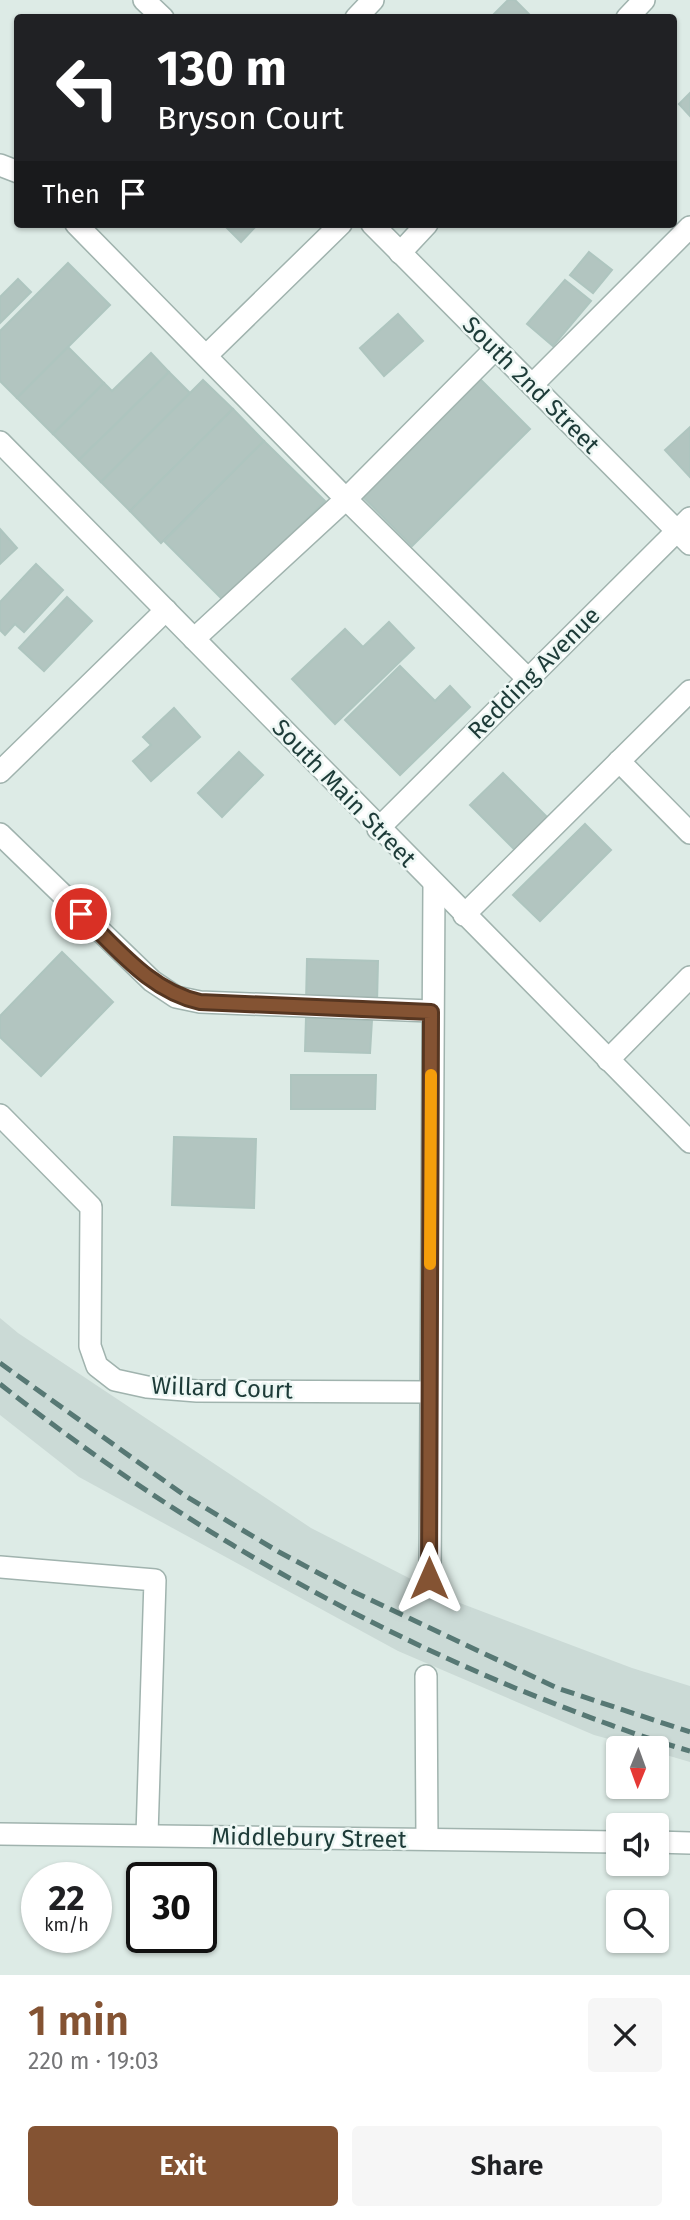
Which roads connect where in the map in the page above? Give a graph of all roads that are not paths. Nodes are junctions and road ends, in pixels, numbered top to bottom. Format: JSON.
{"nodes":[{"id":1,"x":145,"y":0,"type":"edge"},
{"id":2,"x":373,"y":0,"type":"edge"},
{"id":3,"x":644,"y":0,"type":"edge"},
{"id":4,"x":159,"y":14,"type":"edge"},
{"id":5,"x":360,"y":14,"type":"edge"},
{"id":6,"x":631,"y":14,"type":"edge"},
{"id":7,"x":690,"y":227,"type":"edge"},
{"id":8,"x":80,"y":228,"type":"edge"},
{"id":9,"x":337,"y":228,"type":"edge"},
{"id":10,"x":376,"y":228,"type":"edge"},
{"id":11,"x":423,"y":228,"type":"edge"},
{"id":12,"x":400,"y":253,"type":"junction"},
{"id":13,"x":495,"y":349,"type":"junction"},
{"id":14,"x":207,"y":355,"type":"junction"},
{"id":15,"x":532,"y":385,"type":"junction"},
{"id":16,"x":0,"y":442,"type":"edge"},
{"id":17,"x":346,"y":499,"type":"junction"},
{"id":18,"x":685,"y":531,"type":"edge"},
{"id":19,"x":166,"y":610,"type":"junction"},
{"id":20,"x":194,"y":639,"type":"junction"},
{"id":21,"x":528,"y":679,"type":"junction"},
{"id":22,"x":690,"y":691,"type":"edge"},
{"id":23,"x":619,"y":761,"type":"junction"},
{"id":24,"x":0,"y":772,"type":"edge"},
{"id":25,"x":378,"y":829,"type":"junction"},
{"id":26,"x":690,"y":833,"type":"edge"},
{"id":27,"x":0,"y":834,"type":"edge"},
{"id":28,"x":434,"y":885,"type":"junction"},
{"id":29,"x":464,"y":915,"type":"junction"},
{"id":30,"x":690,"y":977,"type":"edge"},
{"id":31,"x":431,"y":1012,"type":"junction"},
{"id":32,"x":608,"y":1060,"type":"junction"},
{"id":33,"x":0,"y":1115,"type":"edge"},
{"id":34,"x":690,"y":1142,"type":"edge"},
{"id":35,"x":430,"y":1392,"type":"junction"},
{"id":36,"x":0,"y":1567,"type":"edge"},
{"id":37,"x":429,"y":1578,"type":"dead end"},
{"id":38,"x":426,"y":1676,"type":"dead end"},
{"id":39,"x":0,"y":1834,"type":"edge"},
{"id":40,"x":147,"y":1836,"type":"junction"},
{"id":41,"x":428,"y":1839,"type":"junction"},
{"id":42,"x":606,"y":1842,"type":"edge"},
{"id":43,"x":669,"y":1842,"type":"edge"},
{"id":44,"x":690,"y":1843,"type":"edge"}],
"edges":[{"from":1,"to":4,"type":"street"},
{"from":2,"to":5,"type":"street"},
{"from":3,"to":6,"type":"street"},
{"from":7,"to":15,"type":"street"},
{"from":8,"to":14,"type":"street"},
{"from":9,"to":14,"type":"street"},
{"from":10,"to":12,"type":"street","name":"South 2nd Street"},
{"from":11,"to":12,"type":"street"},
{"from":12,"to":13,"type":"street","name":"South 2nd Street"},
{"from":13,"to":15,"type":"street","name":"South 2nd Street"},
{"from":13,"to":17,"type":"street"},
{"from":14,"to":17,"type":"street"},
{"from":15,"to":18,"type":"street","name":"South 2nd Street"},
{"from":16,"to":19,"type":"street","name":"South Main Street"},
{"from":17,"to":20,"type":"street"},
{"from":17,"to":21,"type":"street"},
{"from":18,"to":21,"type":"street","name":"Redding Avenue"},
{"from":19,"to":20,"type":"street","name":"South Main Street"},
{"from":19,"to":24,"type":"street"},
{"from":20,"to":25,"type":"street","name":"South Main Street"},
{"from":21,"to":25,"type":"street","name":"Redding Avenue"},
{"from":22,"to":23,"type":"street"},
{"from":23,"to":26,"type":"street"},
{"from":23,"to":29,"type":"street"},
{"from":25,"to":28,"type":"street","name":"South Main Street"},
{"from":27,"to":31,"type":"street"},
{"from":28,"to":29,"type":"street","name":"South Main Street"},
{"from":28,"to":31,"type":"street"},
{"from":29,"to":32,"type":"street","name":"South Main Street"},
{"from":30,"to":32,"type":"street"},
{"from":31,"to":35,"type":"street"},
{"from":32,"to":34,"type":"street","name":"South Main Street"},
{"from":33,"to":35,"type":"street","name":"Willard Court"},
{"from":35,"to":37,"type":"street"},
{"from":36,"to":40,"type":"street"},
{"from":38,"to":41,"type":"street"},
{"from":39,"to":40,"type":"street","name":"Middlebury Street"},
{"from":40,"to":41,"type":"street","name":"Middlebury Street"},
{"from":41,"to":42,"type":"street","name":"Middlebury Street"},
{"from":43,"to":44,"type":"street"}]}
